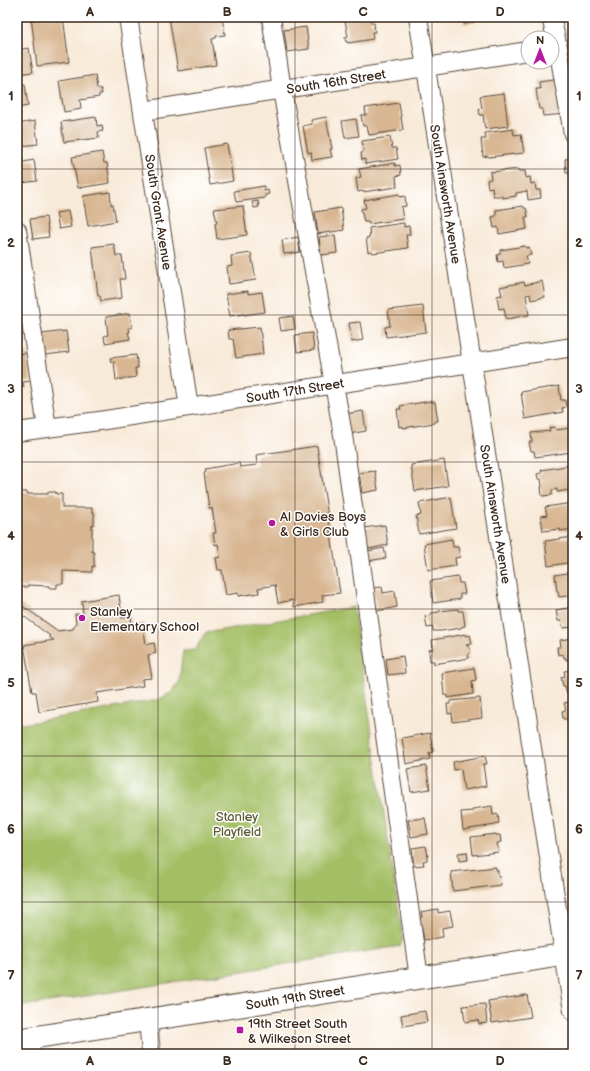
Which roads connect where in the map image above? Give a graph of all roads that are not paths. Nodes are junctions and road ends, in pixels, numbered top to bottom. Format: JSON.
{"nodes":[{"id":1,"x":128,"y":17,"type":"edge"},
{"id":2,"x":271,"y":17,"type":"edge"},
{"id":3,"x":418,"y":17,"type":"edge"},
{"id":4,"x":552,"y":17,"type":"edge"},
{"id":5,"x":561,"y":46,"type":"edge"},
{"id":6,"x":520,"y":52,"type":"edge"},
{"id":7,"x":426,"y":67,"type":"junction"},
{"id":8,"x":282,"y":90,"type":"junction"},
{"id":9,"x":143,"y":111,"type":"junction"},
{"id":10,"x":573,"y":134,"type":"edge"},
{"id":11,"x":17,"y":230,"type":"edge"},
{"id":12,"x":573,"y":347,"type":"edge"},
{"id":13,"x":472,"y":364,"type":"junction"},
{"id":14,"x":334,"y":384,"type":"junction"},
{"id":15,"x":189,"y":406,"type":"junction"},
{"id":16,"x":47,"y":428,"type":"junction"},
{"id":17,"x":17,"y":432,"type":"edge"},
{"id":18,"x":569,"y":954,"type":"edge"},
{"id":19,"x":419,"y":978,"type":"junction"},
{"id":20,"x":573,"y":1011,"type":"edge"},
{"id":21,"x":148,"y":1019,"type":"junction"},
{"id":22,"x":26,"y":1044,"type":"edge"},
{"id":23,"x":151,"y":1054,"type":"edge"}],
"edges":[{"from":1,"to":9,"type":"street","name":"South Grant Avenue"},
{"from":2,"to":8,"type":"street"},
{"from":3,"to":7,"type":"street","name":"South Ainsworth Avenue"},
{"from":4,"to":5,"type":"street"},
{"from":5,"to":10,"type":"street"},
{"from":6,"to":7,"type":"street","name":"South 16th Street"},
{"from":7,"to":8,"type":"street","name":"South 16th Street"},
{"from":7,"to":13,"type":"street","name":"South Ainsworth Avenue"},
{"from":8,"to":9,"type":"street","name":"South 16th Street"},
{"from":8,"to":14,"type":"street"},
{"from":9,"to":15,"type":"street","name":"South Grant Avenue"},
{"from":11,"to":16,"type":"street"},
{"from":12,"to":13,"type":"street","name":"South 17th Street"},
{"from":13,"to":14,"type":"street","name":"South 17th Street"},
{"from":13,"to":18,"type":"street","name":"South Ainsworth Avenue"},
{"from":14,"to":15,"type":"street","name":"South 17th Street"},
{"from":14,"to":19,"type":"street"},
{"from":15,"to":16,"type":"street","name":"South 17th Street"},
{"from":16,"to":17,"type":"street","name":"South 17th Street"},
{"from":18,"to":19,"type":"main road","name":"South 19th Street"},
{"from":18,"to":20,"type":"street","name":"South Ainsworth Avenue"},
{"from":19,"to":21,"type":"main road","name":"South 19th Street"},
{"from":21,"to":22,"type":"main road","name":"South 19th Street"},
{"from":21,"to":23,"type":"street"}]}
